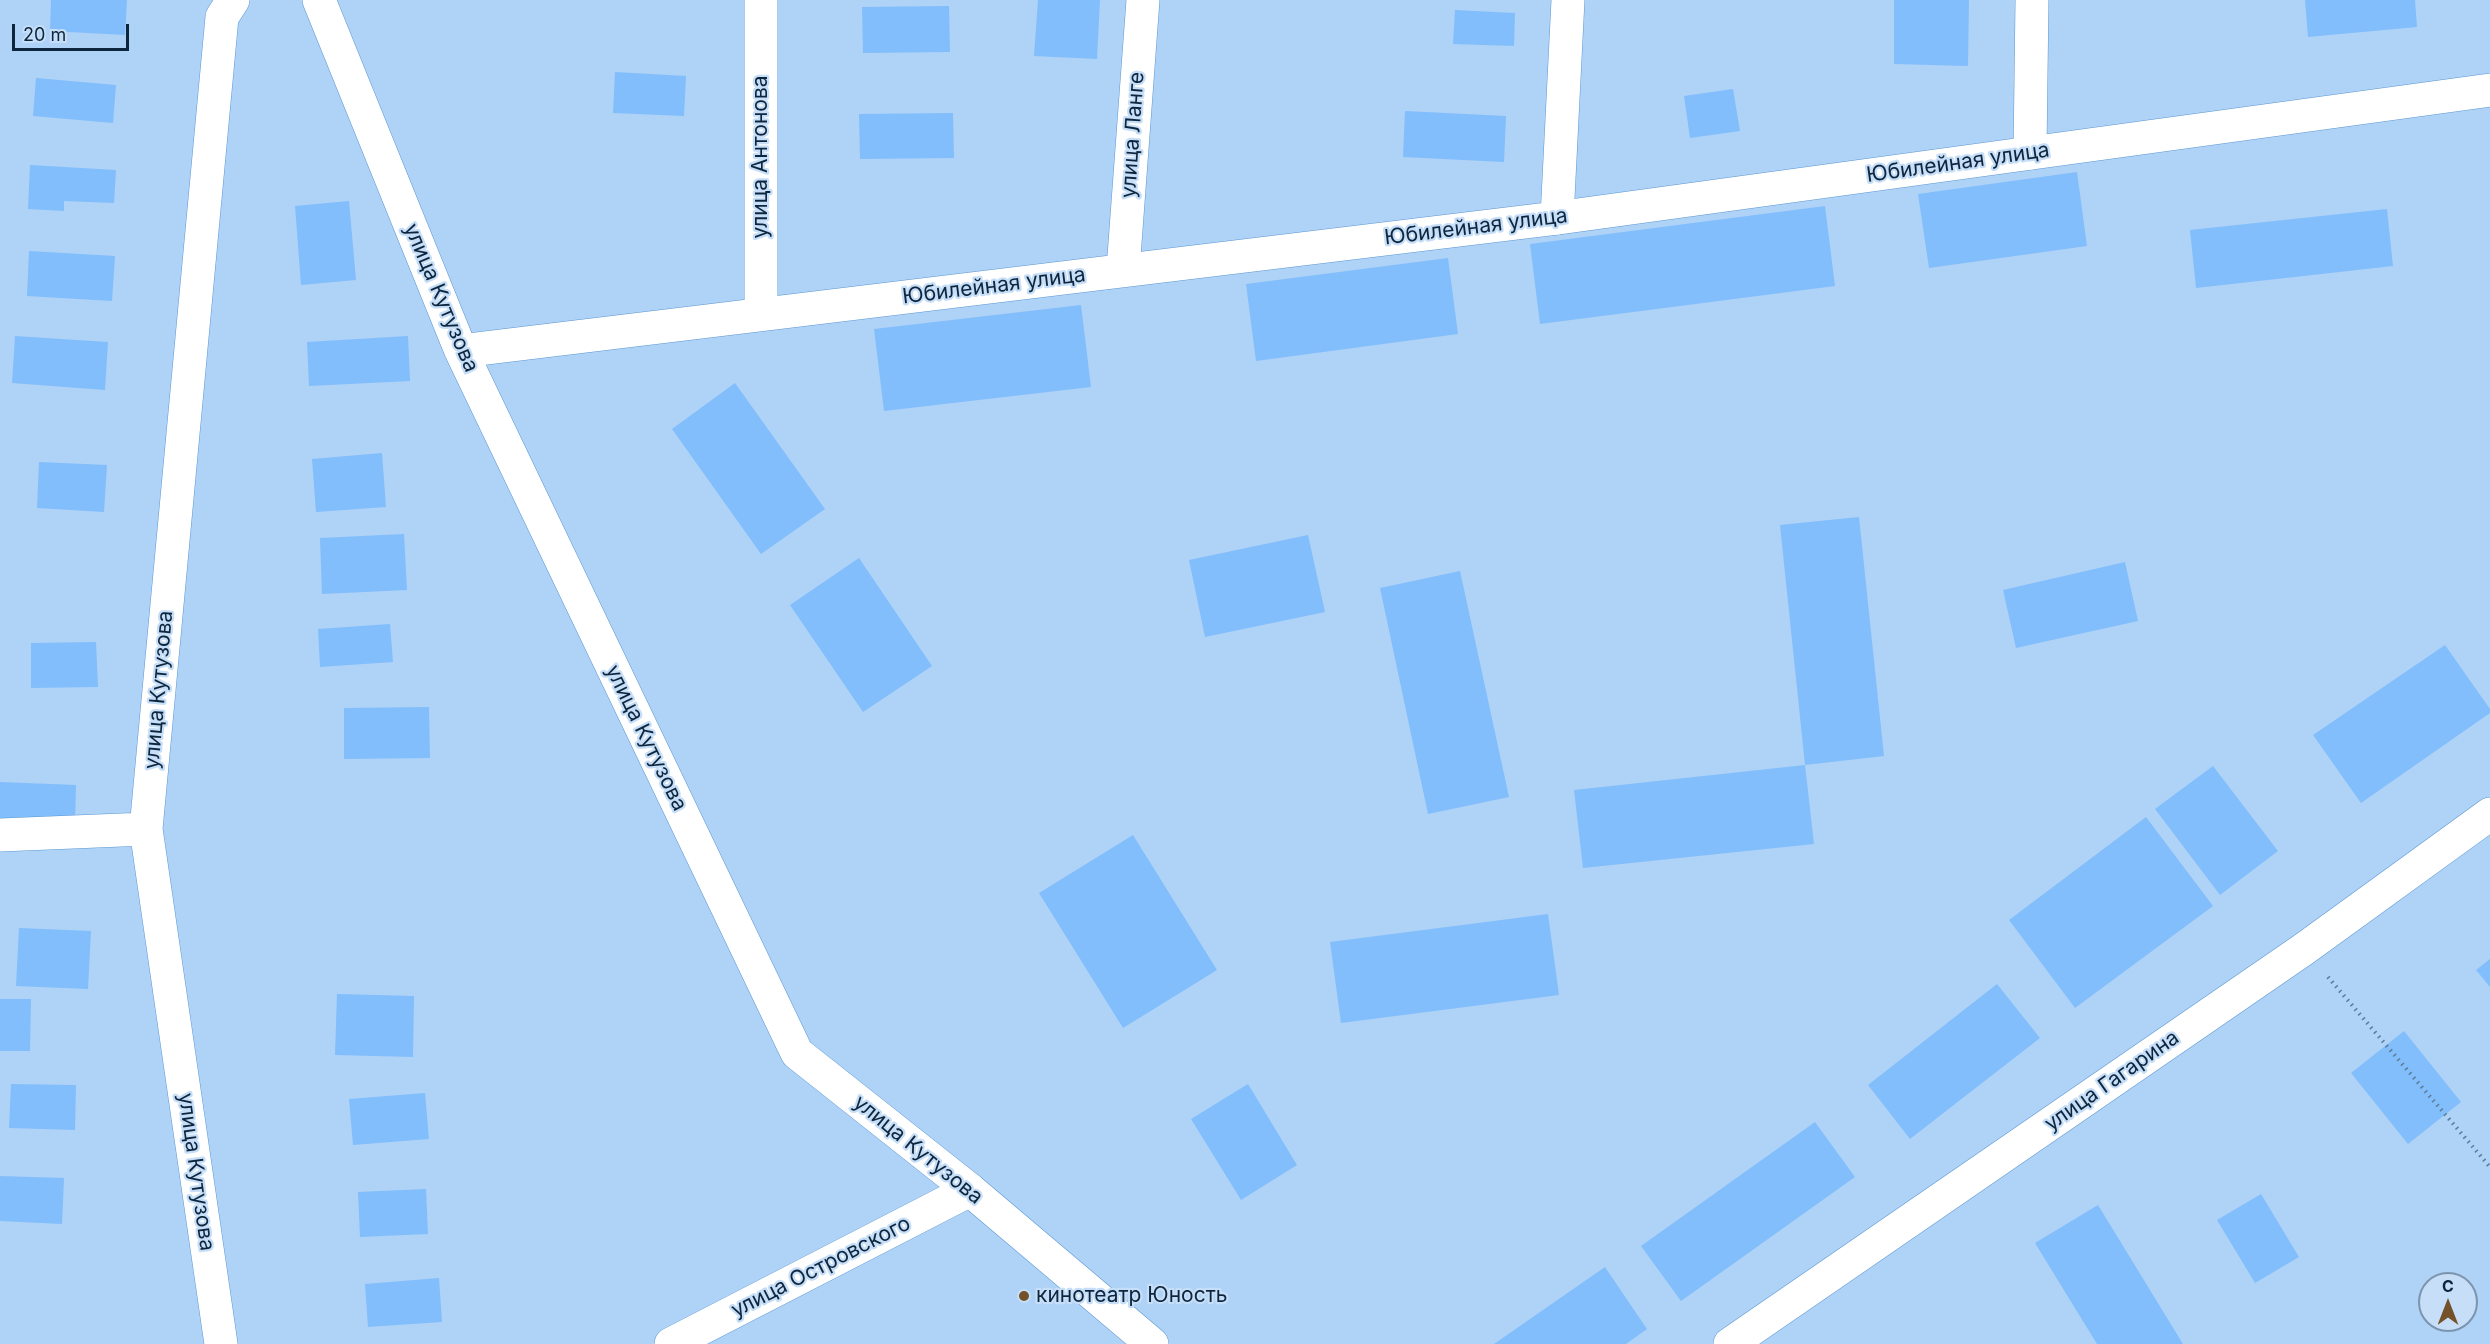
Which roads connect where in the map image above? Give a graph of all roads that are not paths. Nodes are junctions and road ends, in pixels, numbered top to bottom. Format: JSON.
{"nodes":[{"id":1,"x":233,"y":0,"type":"edge"},
{"id":2,"x":319,"y":0,"type":"edge"},
{"id":3,"x":761,"y":0,"type":"edge"},
{"id":4,"x":1143,"y":0,"type":"edge"},
{"id":5,"x":1568,"y":0,"type":"edge"},
{"id":6,"x":2032,"y":0,"type":"edge"},
{"id":7,"x":2490,"y":90,"type":"edge"},
{"id":8,"x":2030,"y":153,"type":"junction"},
{"id":9,"x":1557,"y":218,"type":"junction"},
{"id":10,"x":1124,"y":270,"type":"junction"},
{"id":11,"x":761,"y":314,"type":"junction"},
{"id":12,"x":461,"y":351,"type":"junction"},
{"id":13,"x":2490,"y":814,"type":"edge"},
{"id":14,"x":146,"y":828,"type":"junction"},
{"id":15,"x":0,"y":835,"type":"edge"},
{"id":16,"x":970,"y":1190,"type":"junction"},
{"id":17,"x":221,"y":1344,"type":"edge"},
{"id":18,"x":671,"y":1344,"type":"edge"},
{"id":19,"x":1152,"y":1344,"type":"edge"},
{"id":20,"x":1730,"y":1344,"type":"edge"}],
"edges":[{"from":1,"to":14,"type":"street","name":"улица Кутузова"},
{"from":2,"to":12,"type":"street","name":"улица Кутузова"},
{"from":3,"to":11,"type":"street","name":"улица Антонова"},
{"from":4,"to":10,"type":"street","name":"улица Ланге"},
{"from":5,"to":9,"type":"street"},
{"from":6,"to":8,"type":"street"},
{"from":7,"to":8,"type":"street","name":"Юбилейная улица"},
{"from":8,"to":9,"type":"street","name":"Юбилейная улица"},
{"from":9,"to":10,"type":"street","name":"Юбилейная улица"},
{"from":10,"to":11,"type":"street","name":"Юбилейная улица"},
{"from":11,"to":12,"type":"street","name":"Юбилейная улица"},
{"from":12,"to":16,"type":"street","name":"улица Кутузова"},
{"from":13,"to":20,"type":"street","name":"улица Гагарина"},
{"from":14,"to":15,"type":"street"},
{"from":14,"to":17,"type":"street","name":"улица Кутузова"},
{"from":16,"to":18,"type":"street","name":"улица Островского"},
{"from":16,"to":19,"type":"street","name":"улица Кутузова"}]}
